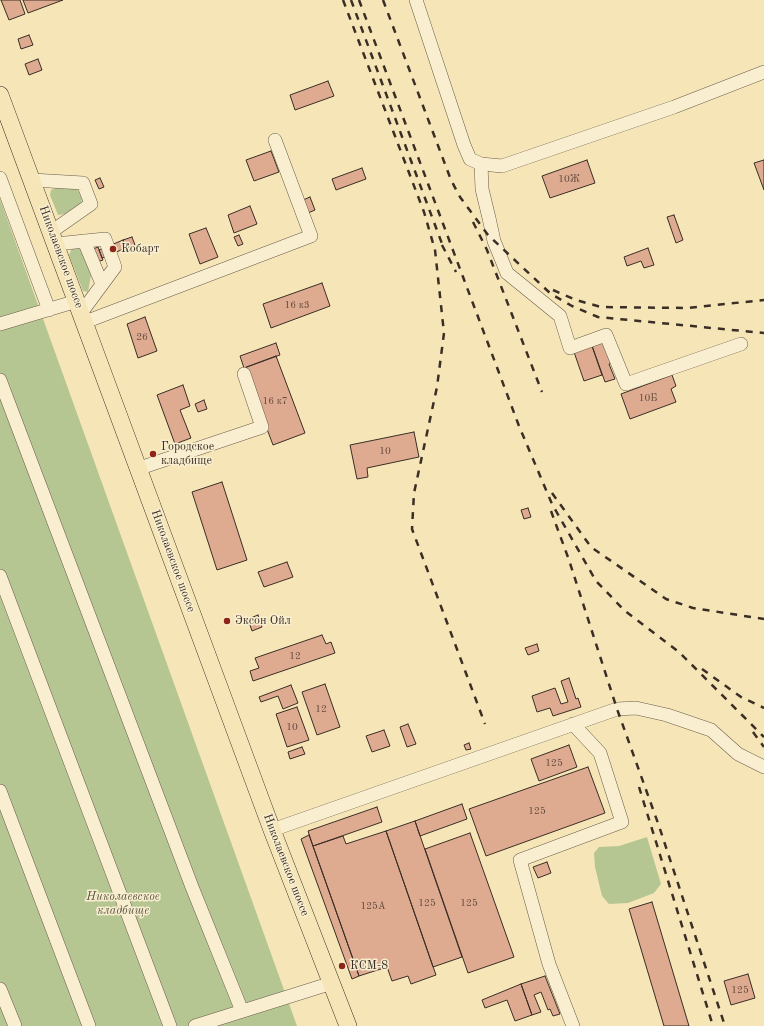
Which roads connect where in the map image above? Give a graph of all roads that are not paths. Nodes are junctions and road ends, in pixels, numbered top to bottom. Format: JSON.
{"nodes":[{"id":1,"x":416,"y":0,"type":"edge"},
{"id":2,"x":764,"y":72,"type":"edge"},
{"id":3,"x":0,"y":95,"type":"edge"},
{"id":4,"x":275,"y":140,"type":"dead end"},
{"id":5,"x":481,"y":164,"type":"junction"},
{"id":6,"x":0,"y":178,"type":"edge"},
{"id":7,"x":32,"y":180,"type":"junction"},
{"id":8,"x":54,"y":238,"type":"junction"},
{"id":9,"x":88,"y":241,"type":"junction"},
{"id":10,"x":104,"y":282,"type":"junction"},
{"id":11,"x":49,"y":310,"type":"junction"},
{"id":12,"x":81,"y":312,"type":"junction"},
{"id":13,"x":0,"y":324,"type":"edge"},
{"id":14,"x":741,"y":344,"type":"dead end"},
{"id":15,"x":244,"y":374,"type":"dead end"},
{"id":16,"x":0,"y":380,"type":"edge"},
{"id":17,"x":140,"y":468,"type":"junction"},
{"id":18,"x":0,"y":576,"type":"edge"},
{"id":19,"x":573,"y":724,"type":"junction"},
{"id":20,"x":764,"y":767,"type":"edge"},
{"id":21,"x":0,"y":791,"type":"edge"},
{"id":22,"x":272,"y":830,"type":"junction"},
{"id":23,"x":332,"y":983,"type":"junction"},
{"id":24,"x":0,"y":989,"type":"edge"},
{"id":25,"x":242,"y":1011,"type":"junction"},
{"id":26,"x":14,"y":1026,"type":"edge"},
{"id":27,"x":89,"y":1026,"type":"edge"},
{"id":28,"x":170,"y":1026,"type":"edge"},
{"id":29,"x":195,"y":1026,"type":"edge"},
{"id":30,"x":348,"y":1026,"type":"edge"},
{"id":31,"x":573,"y":1026,"type":"edge"}],
"edges":[{"from":1,"to":5,"type":"street"},
{"from":2,"to":5,"type":"street"},
{"from":3,"to":7,"type":"main road","name":"Николаевское шоссе"},
{"from":4,"to":12,"type":"street"},
{"from":5,"to":14,"type":"street"},
{"from":6,"to":11,"type":"street"},
{"from":7,"to":8,"type":"main road","name":"Николаевское шоссе"},
{"from":7,"to":8,"type":"street"},
{"from":8,"to":9,"type":"street"},
{"from":8,"to":12,"type":"main road","name":"Николаевское шоссе"},
{"from":9,"to":10,"type":"street"},
{"from":9,"to":10,"type":"street"},
{"from":10,"to":12,"type":"street"},
{"from":11,"to":12,"type":"street"},
{"from":11,"to":13,"type":"street"},
{"from":12,"to":17,"type":"main road","name":"Николаевское шоссе"},
{"from":15,"to":17,"type":"street"},
{"from":16,"to":25,"type":"street"},
{"from":17,"to":22,"type":"main road","name":"Николаевское шоссе"},
{"from":18,"to":28,"type":"street"},
{"from":19,"to":20,"type":"street"},
{"from":19,"to":22,"type":"street"},
{"from":19,"to":31,"type":"street"},
{"from":21,"to":27,"type":"street"},
{"from":22,"to":23,"type":"main road","name":"Николаевское шоссе"},
{"from":23,"to":25,"type":"street"},
{"from":23,"to":30,"type":"main road","name":"Николаевское шоссе"},
{"from":24,"to":26,"type":"street"},
{"from":25,"to":29,"type":"street"}]}
